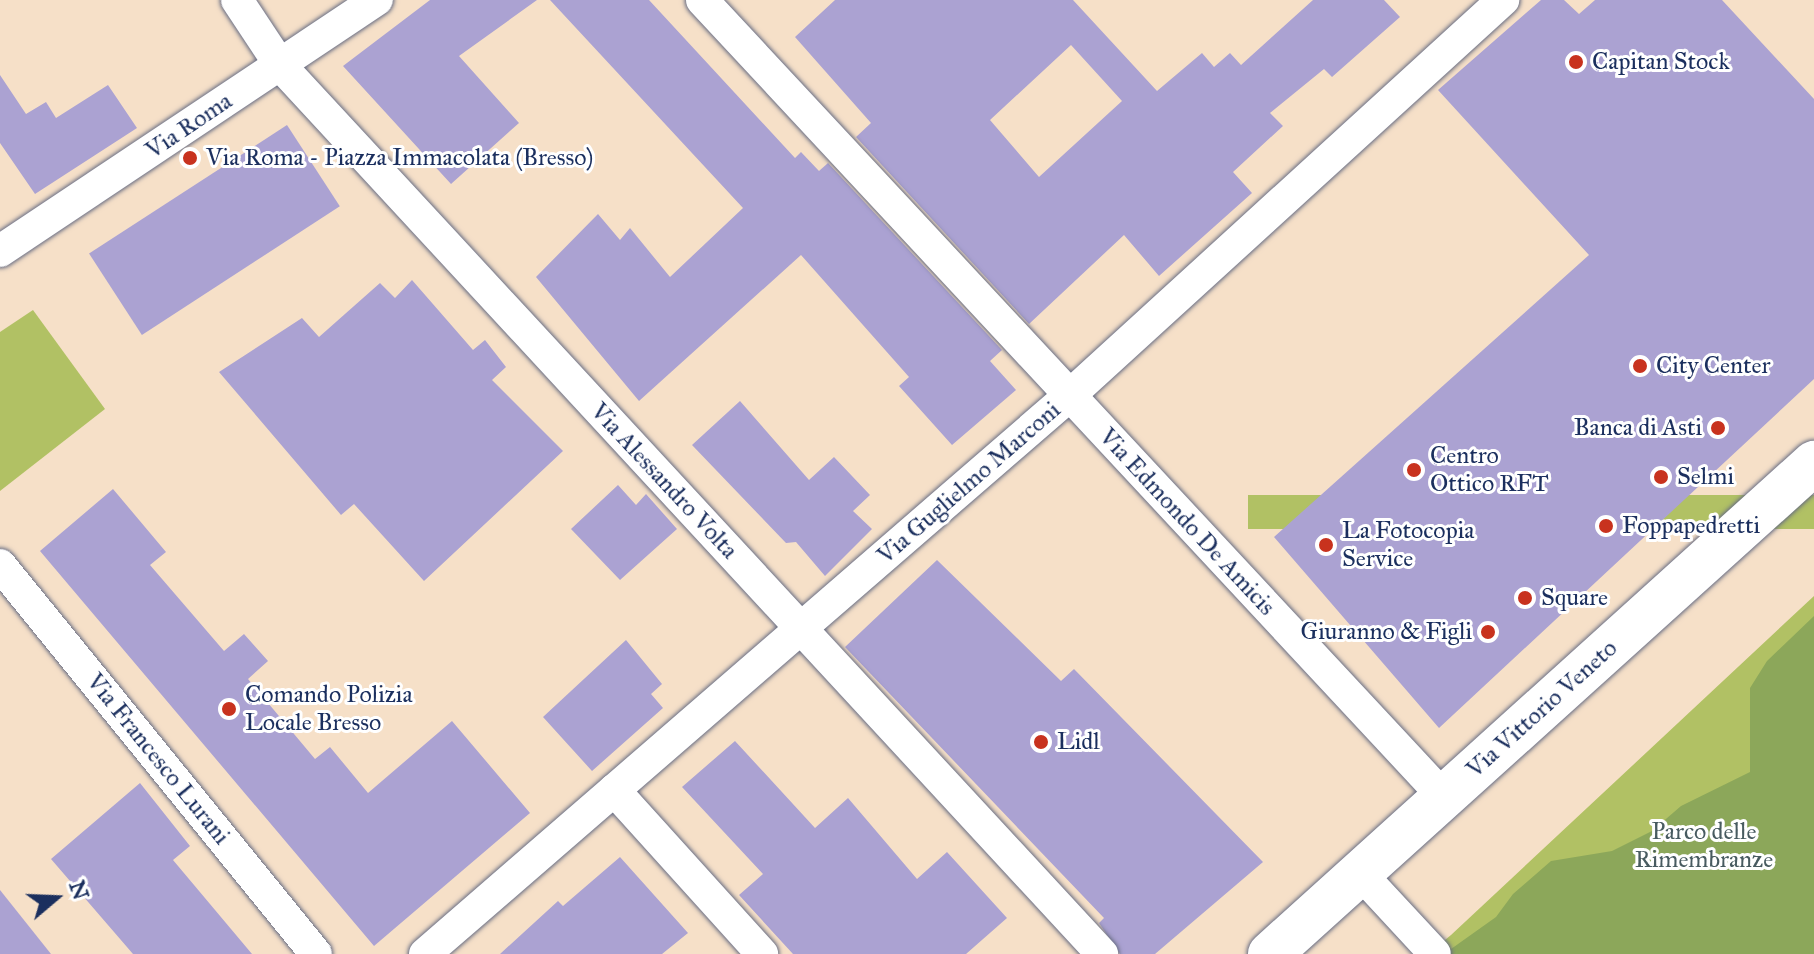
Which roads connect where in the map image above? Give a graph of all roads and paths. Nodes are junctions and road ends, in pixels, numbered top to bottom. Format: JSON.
{"nodes":[{"id":1,"x":237,"y":0,"type":"edge"},
{"id":2,"x":377,"y":0,"type":"edge"},
{"id":3,"x":702,"y":0,"type":"edge"},
{"id":4,"x":1503,"y":0,"type":"edge"},
{"id":5,"x":280,"y":65,"type":"junction"},
{"id":6,"x":0,"y":251,"type":"edge"},
{"id":7,"x":1069,"y":396,"type":"junction"},
{"id":8,"x":1814,"y":463,"type":"edge"},
{"id":9,"x":0,"y":565,"type":"edge"},
{"id":10,"x":799,"y":629,"type":"junction"},
{"id":11,"x":614,"y":790,"type":"junction"},
{"id":12,"x":1444,"y":797,"type":"junction"},
{"id":13,"x":1360,"y":873,"type":"junction"},
{"id":14,"x":316,"y":954,"type":"edge"},
{"id":15,"x":425,"y":954,"type":"edge"},
{"id":16,"x":762,"y":954,"type":"edge"},
{"id":17,"x":1102,"y":954,"type":"edge"},
{"id":18,"x":1270,"y":954,"type":"edge"},
{"id":19,"x":1435,"y":954,"type":"edge"}],
"edges":[{"from":1,"to":5,"type":"street","name":"Via Alessandro Volta"},
{"from":2,"to":5,"type":"street","name":"Via Roma"},
{"from":3,"to":7,"type":"street","name":"Via Edmondo De Amicis"},
{"from":4,"to":7,"type":"street","name":"Via Guglielmo Marconi"},
{"from":5,"to":6,"type":"street","name":"Via Roma"},
{"from":5,"to":10,"type":"street","name":"Via Alessandro Volta"},
{"from":7,"to":10,"type":"street","name":"Via Guglielmo Marconi"},
{"from":7,"to":12,"type":"street","name":"Via Edmondo De Amicis"},
{"from":8,"to":12,"type":"main road","name":"Via Vittorio Veneto"},
{"from":9,"to":14,"type":"street","name":"Via Francesco Lurani"},
{"from":10,"to":11,"type":"street","name":"Via Guglielmo Marconi"},
{"from":10,"to":17,"type":"street","name":"Via Alessandro Volta"},
{"from":11,"to":15,"type":"street","name":"Via Guglielmo Marconi"},
{"from":11,"to":16,"type":"street"},
{"from":12,"to":13,"type":"main road","name":"Via Vittorio Veneto"},
{"from":13,"to":18,"type":"main road","name":"Via Vittorio Veneto"},
{"from":13,"to":19,"type":"street"}]}
